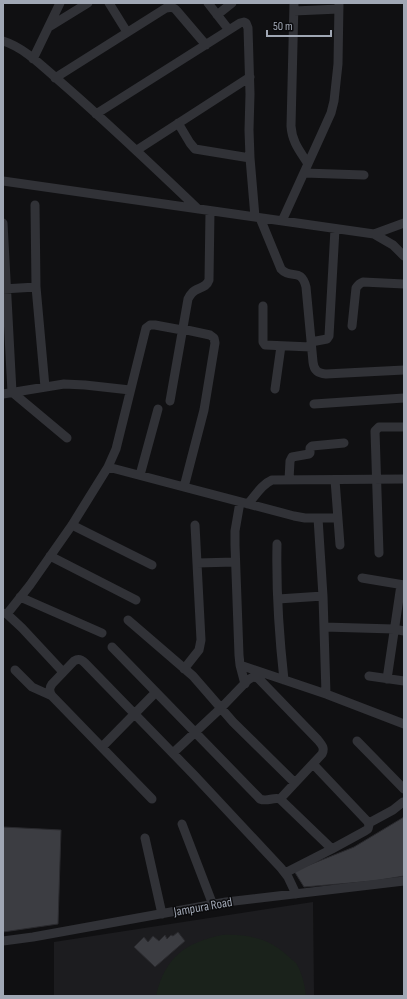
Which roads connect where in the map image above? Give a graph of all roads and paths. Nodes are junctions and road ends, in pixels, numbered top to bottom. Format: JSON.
{"nodes":[{"id":1,"x":60,"y":3,"type":"edge"},
{"id":2,"x":88,"y":3,"type":"edge"},
{"id":3,"x":109,"y":3,"type":"edge"},
{"id":4,"x":208,"y":3,"type":"edge"},
{"id":5,"x":232,"y":3,"type":"edge"},
{"id":6,"x":339,"y":6,"type":"edge"},
{"id":7,"x":294,"y":7,"type":"edge"},
{"id":8,"x":217,"y":15,"type":"junction"},
{"id":9,"x":48,"y":27,"type":"junction"},
{"id":10,"x":229,"y":30,"type":"junction"},
{"id":11,"x":127,"y":32,"type":"junction"},
{"id":12,"x":3,"y":41,"type":"edge"},
{"id":13,"x":206,"y":45,"type":"junction"},
{"id":14,"x":33,"y":59,"type":"junction"},
{"id":15,"x":250,"y":77,"type":"junction"},
{"id":16,"x":55,"y":78,"type":"junction"},
{"id":17,"x":96,"y":114,"type":"junction"},
{"id":18,"x":178,"y":124,"type":"junction"},
{"id":19,"x":137,"y":150,"type":"junction"},
{"id":20,"x":250,"y":158,"type":"junction"},
{"id":21,"x":308,"y":164,"type":"junction"},
{"id":22,"x":304,"y":173,"type":"junction"},
{"id":23,"x":364,"y":175,"type":"dead end"},
{"id":24,"x":3,"y":181,"type":"edge"},
{"id":25,"x":35,"y":205,"type":"dead end"},
{"id":26,"x":198,"y":209,"type":"junction"},
{"id":27,"x":210,"y":211,"type":"junction"},
{"id":28,"x":258,"y":218,"type":"junction"},
{"id":29,"x":282,"y":221,"type":"junction"},
{"id":30,"x":3,"y":223,"type":"edge"},
{"id":31,"x":404,"y":223,"type":"edge"},
{"id":32,"x":336,"y":229,"type":"junction"},
{"id":33,"x":374,"y":234,"type":"junction"},
{"id":34,"x":404,"y":256,"type":"edge"},
{"id":35,"x":404,"y":284,"type":"edge"},
{"id":36,"x":36,"y":287,"type":"junction"},
{"id":37,"x":5,"y":289,"type":"edge"},
{"id":38,"x":263,"y":306,"type":"dead end"},
{"id":39,"x":352,"y":326,"type":"dead end"},
{"id":40,"x":182,"y":329,"type":"junction"},
{"id":41,"x":311,"y":345,"type":"junction"},
{"id":42,"x":281,"y":346,"type":"junction"},
{"id":43,"x":404,"y":370,"type":"edge"},
{"id":44,"x":45,"y":387,"type":"junction"},
{"id":45,"x":275,"y":389,"type":"dead end"},
{"id":46,"x":130,"y":390,"type":"junction"},
{"id":47,"x":8,"y":393,"type":"edge"},
{"id":48,"x":404,"y":398,"type":"edge"},
{"id":49,"x":170,"y":400,"type":"dead end"},
{"id":50,"x":314,"y":404,"type":"dead end"},
{"id":51,"x":158,"y":409,"type":"dead end"},
{"id":52,"x":404,"y":427,"type":"edge"},
{"id":53,"x":67,"y":438,"type":"dead end"},
{"id":54,"x":344,"y":443,"type":"dead end"},
{"id":55,"x":108,"y":467,"type":"junction"},
{"id":56,"x":140,"y":475,"type":"junction"},
{"id":57,"x":404,"y":479,"type":"edge"},
{"id":58,"x":289,"y":480,"type":"junction"},
{"id":59,"x":335,"y":480,"type":"junction"},
{"id":60,"x":376,"y":480,"type":"junction"},
{"id":61,"x":184,"y":487,"type":"junction"},
{"id":62,"x":244,"y":503,"type":"junction"},
{"id":63,"x":318,"y":518,"type":"junction"},
{"id":64,"x":338,"y":518,"type":"junction"},
{"id":65,"x":72,"y":525,"type":"junction"},
{"id":66,"x":195,"y":525,"type":"dead end"},
{"id":67,"x":277,"y":544,"type":"dead end"},
{"id":68,"x":340,"y":546,"type":"dead end"},
{"id":69,"x":379,"y":553,"type":"dead end"},
{"id":70,"x":50,"y":556,"type":"junction"},
{"id":71,"x":235,"y":562,"type":"junction"},
{"id":72,"x":197,"y":563,"type":"junction"},
{"id":73,"x":152,"y":565,"type":"dead end"},
{"id":74,"x":362,"y":578,"type":"dead end"},
{"id":75,"x":403,"y":585,"type":"edge"},
{"id":76,"x":323,"y":596,"type":"junction"},
{"id":77,"x":20,"y":597,"type":"junction"},
{"id":78,"x":278,"y":598,"type":"junction"},
{"id":79,"x":136,"y":600,"type":"dead end"},
{"id":80,"x":5,"y":613,"type":"edge"},
{"id":81,"x":128,"y":620,"type":"dead end"},
{"id":82,"x":324,"y":627,"type":"junction"},
{"id":83,"x":394,"y":629,"type":"junction"},
{"id":84,"x":404,"y":630,"type":"edge"},
{"id":85,"x":102,"y":632,"type":"dead end"},
{"id":86,"x":112,"y":646,"type":"dead end"},
{"id":87,"x":240,"y":665,"type":"junction"},
{"id":88,"x":184,"y":669,"type":"junction"},
{"id":89,"x":15,"y":670,"type":"dead end"},
{"id":90,"x":63,"y":672,"type":"junction"},
{"id":91,"x":369,"y":676,"type":"dead end"},
{"id":92,"x":387,"y":679,"type":"junction"},
{"id":93,"x":284,"y":680,"type":"junction"},
{"id":94,"x":404,"y":681,"type":"edge"},
{"id":95,"x":245,"y":684,"type":"junction"},
{"id":96,"x":156,"y":692,"type":"junction"},
{"id":97,"x":326,"y":694,"type":"junction"},
{"id":98,"x":52,"y":696,"type":"junction"},
{"id":99,"x":222,"y":708,"type":"junction"},
{"id":100,"x":134,"y":714,"type":"junction"},
{"id":101,"x":404,"y":724,"type":"edge"},
{"id":102,"x":196,"y":732,"type":"junction"},
{"id":103,"x":357,"y":741,"type":"dead end"},
{"id":104,"x":102,"y":747,"type":"junction"},
{"id":105,"x":172,"y":753,"type":"junction"},
{"id":106,"x":313,"y":764,"type":"junction"},
{"id":107,"x":295,"y":783,"type":"junction"},
{"id":108,"x":404,"y":789,"type":"edge"},
{"id":109,"x":152,"y":799,"type":"dead end"},
{"id":110,"x":280,"y":799,"type":"junction"},
{"id":111,"x":403,"y":802,"type":"dead end"},
{"id":112,"x":369,"y":823,"type":"junction"},
{"id":113,"x":182,"y":824,"type":"dead end"},
{"id":114,"x":145,"y":838,"type":"dead end"},
{"id":115,"x":332,"y":849,"type":"junction"},
{"id":116,"x":285,"y":873,"type":"junction"},
{"id":117,"x":404,"y":881,"type":"edge"},
{"id":118,"x":296,"y":894,"type":"junction"},
{"id":119,"x":213,"y":905,"type":"junction"},
{"id":120,"x":162,"y":914,"type":"junction"},
{"id":121,"x":3,"y":941,"type":"edge"}],
"edges":[{"from":1,"to":9,"type":"street"},
{"from":2,"to":9,"type":"street"},
{"from":3,"to":11,"type":"street"},
{"from":4,"to":8,"type":"street"},
{"from":5,"to":8,"type":"street"},
{"from":6,"to":7,"type":"street"},
{"from":6,"to":21,"type":"street"},
{"from":7,"to":21,"type":"street"},
{"from":8,"to":10,"type":"street"},
{"from":9,"to":14,"type":"street"},
{"from":10,"to":13,"type":"street"},
{"from":10,"to":15,"type":"street"},
{"from":11,"to":13,"type":"street"},
{"from":11,"to":16,"type":"street"},
{"from":12,"to":14,"type":"street"},
{"from":13,"to":17,"type":"street"},
{"from":14,"to":16,"type":"street"},
{"from":15,"to":18,"type":"street"},
{"from":15,"to":20,"type":"street"},
{"from":16,"to":17,"type":"street"},
{"from":17,"to":19,"type":"street"},
{"from":18,"to":19,"type":"street"},
{"from":18,"to":20,"type":"street"},
{"from":19,"to":26,"type":"street"},
{"from":20,"to":28,"type":"street"},
{"from":21,"to":22,"type":"street"},
{"from":22,"to":23,"type":"street"},
{"from":22,"to":29,"type":"street"},
{"from":24,"to":26,"type":"street"},
{"from":25,"to":36,"type":"street"},
{"from":26,"to":27,"type":"street"},
{"from":27,"to":28,"type":"street"},
{"from":27,"to":40,"type":"street"},
{"from":28,"to":29,"type":"street"},
{"from":28,"to":41,"type":"street"},
{"from":29,"to":32,"type":"street"},
{"from":30,"to":37,"type":"street"},
{"from":31,"to":33,"type":"street"},
{"from":32,"to":33,"type":"street"},
{"from":32,"to":41,"type":"street"},
{"from":33,"to":34,"type":"street"},
{"from":35,"to":39,"type":"street"},
{"from":36,"to":37,"type":"street"},
{"from":36,"to":44,"type":"street"},
{"from":37,"to":47,"type":"street"},
{"from":38,"to":42,"type":"street"},
{"from":40,"to":46,"type":"street"},
{"from":40,"to":49,"type":"street"},
{"from":40,"to":61,"type":"street"},
{"from":41,"to":42,"type":"street"},
{"from":41,"to":43,"type":"street"},
{"from":42,"to":45,"type":"street"},
{"from":44,"to":46,"type":"street"},
{"from":44,"to":47,"type":"street"},
{"from":46,"to":55,"type":"street"},
{"from":47,"to":53,"type":"street"},
{"from":48,"to":50,"type":"street"},
{"from":51,"to":56,"type":"street"},
{"from":52,"to":60,"type":"street"},
{"from":54,"to":58,"type":"street"},
{"from":55,"to":56,"type":"street"},
{"from":55,"to":65,"type":"street"},
{"from":56,"to":61,"type":"street"},
{"from":57,"to":60,"type":"street"},
{"from":58,"to":59,"type":"street"},
{"from":58,"to":62,"type":"street"},
{"from":59,"to":60,"type":"street"},
{"from":59,"to":64,"type":"street"},
{"from":60,"to":69,"type":"street"},
{"from":61,"to":62,"type":"street"},
{"from":62,"to":63,"type":"street"},
{"from":62,"to":71,"type":"street"},
{"from":63,"to":64,"type":"street"},
{"from":63,"to":76,"type":"street"},
{"from":64,"to":68,"type":"street"},
{"from":65,"to":70,"type":"street"},
{"from":65,"to":73,"type":"street"},
{"from":66,"to":72,"type":"street"},
{"from":67,"to":78,"type":"street"},
{"from":70,"to":77,"type":"street"},
{"from":70,"to":79,"type":"street"},
{"from":71,"to":72,"type":"street"},
{"from":71,"to":87,"type":"street"},
{"from":72,"to":88,"type":"street"},
{"from":74,"to":75,"type":"street"},
{"from":75,"to":83,"type":"street"},
{"from":76,"to":78,"type":"street"},
{"from":76,"to":82,"type":"street"},
{"from":77,"to":80,"type":"street"},
{"from":77,"to":85,"type":"street"},
{"from":78,"to":93,"type":"street"},
{"from":80,"to":90,"type":"street"},
{"from":81,"to":88,"type":"street"},
{"from":82,"to":83,"type":"street"},
{"from":82,"to":97,"type":"street"},
{"from":83,"to":84,"type":"street"},
{"from":83,"to":92,"type":"street"},
{"from":86,"to":96,"type":"street"},
{"from":87,"to":93,"type":"street"},
{"from":87,"to":95,"type":"street"},
{"from":88,"to":99,"type":"street"},
{"from":89,"to":98,"type":"street"},
{"from":90,"to":98,"type":"street"},
{"from":90,"to":100,"type":"street"},
{"from":91,"to":92,"type":"street"},
{"from":92,"to":94,"type":"street"},
{"from":93,"to":97,"type":"street"},
{"from":95,"to":99,"type":"street"},
{"from":95,"to":106,"type":"street"},
{"from":96,"to":100,"type":"street"},
{"from":96,"to":102,"type":"street"},
{"from":97,"to":101,"type":"street"},
{"from":98,"to":104,"type":"street"},
{"from":99,"to":102,"type":"street"},
{"from":99,"to":107,"type":"street"},
{"from":100,"to":104,"type":"street"},
{"from":100,"to":105,"type":"street"},
{"from":102,"to":105,"type":"street"},
{"from":102,"to":110,"type":"street"},
{"from":103,"to":108,"type":"street"},
{"from":104,"to":109,"type":"street"},
{"from":105,"to":116,"type":"street"},
{"from":106,"to":107,"type":"street"},
{"from":106,"to":112,"type":"street"},
{"from":107,"to":110,"type":"street"},
{"from":110,"to":115,"type":"street"},
{"from":111,"to":112,"type":"street"},
{"from":112,"to":115,"type":"street"},
{"from":113,"to":119,"type":"street"},
{"from":114,"to":120,"type":"street"},
{"from":115,"to":116,"type":"street"},
{"from":116,"to":118,"type":"street"},
{"from":117,"to":118,"type":"street","name":"Jampura Road"},
{"from":118,"to":119,"type":"street","name":"Jampura Road"},
{"from":119,"to":120,"type":"street","name":"Jampura Road"},
{"from":120,"to":121,"type":"street","name":"Jampura Road"}]}
